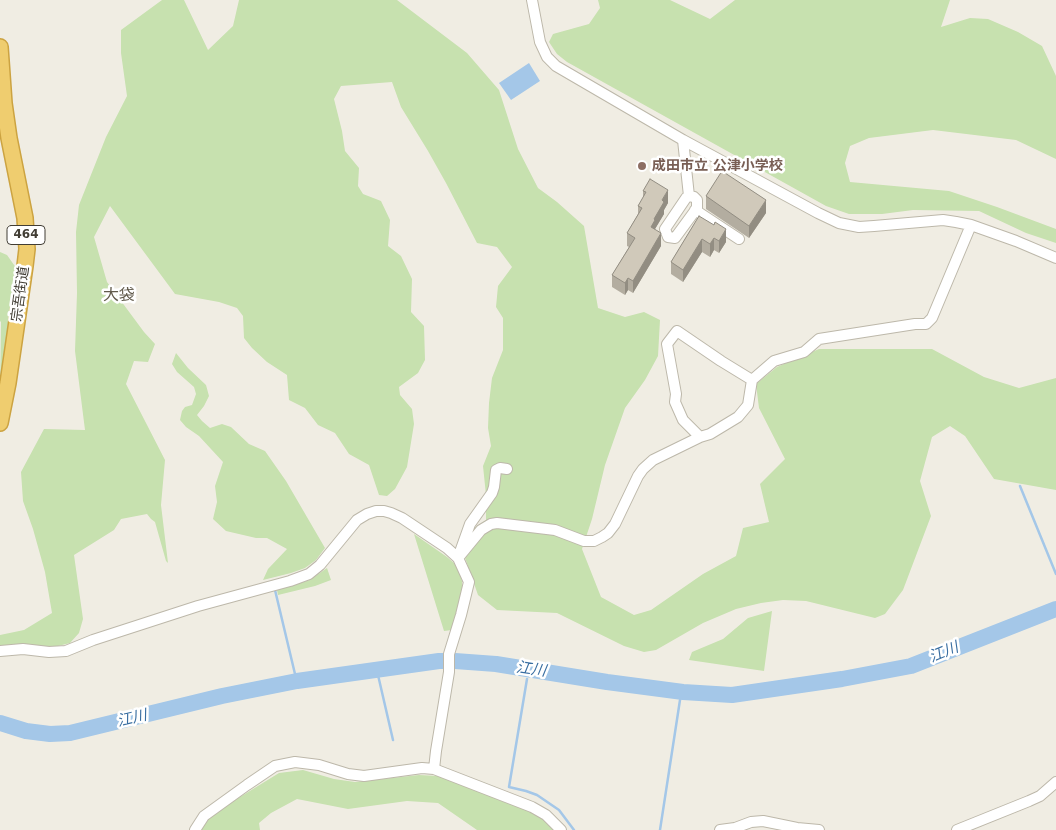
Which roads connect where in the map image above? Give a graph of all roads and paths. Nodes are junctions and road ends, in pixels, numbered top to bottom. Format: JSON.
{"nodes":[{"id":1,"x":532,"y":0,"type":"edge"},
{"id":2,"x":0,"y":47,"type":"edge"},
{"id":3,"x":683,"y":140,"type":"junction"},
{"id":4,"x":689,"y":196,"type":"junction"},
{"id":5,"x":695,"y":210,"type":"junction"},
{"id":6,"x":971,"y":225,"type":"junction"},
{"id":7,"x":739,"y":239,"type":"dead end"},
{"id":8,"x":1056,"y":258,"type":"edge"},
{"id":9,"x":752,"y":380,"type":"junction"},
{"id":10,"x":0,"y":423,"type":"edge"},
{"id":11,"x":700,"y":437,"type":"junction"},
{"id":12,"x":507,"y":469,"type":"dead end"},
{"id":13,"x":458,"y":558,"type":"junction"},
{"id":14,"x":0,"y":651,"type":"edge"},
{"id":15,"x":434,"y":769,"type":"junction"},
{"id":16,"x":1056,"y":782,"type":"edge"},
{"id":17,"x":195,"y":830,"type":"edge"},
{"id":18,"x":561,"y":830,"type":"edge"},
{"id":19,"x":720,"y":830,"type":"edge"},
{"id":20,"x":819,"y":830,"type":"edge"},
{"id":21,"x":957,"y":830,"type":"edge"}],
"edges":[{"from":1,"to":3,"type":"street"},
{"from":2,"to":10,"type":"highway","name":"宗吾街道","number":"464"},
{"from":3,"to":4,"type":"street"},
{"from":3,"to":6,"type":"street"},
{"from":4,"to":5,"type":"street"},
{"from":4,"to":5,"type":"street"},
{"from":5,"to":7,"type":"street"},
{"from":6,"to":8,"type":"street"},
{"from":6,"to":9,"type":"street"},
{"from":9,"to":11,"type":"street"},
{"from":9,"to":11,"type":"street"},
{"from":11,"to":13,"type":"street"},
{"from":12,"to":13,"type":"street"},
{"from":13,"to":14,"type":"street"},
{"from":13,"to":15,"type":"street"},
{"from":15,"to":17,"type":"street"},
{"from":15,"to":18,"type":"street"},
{"from":16,"to":21,"type":"street"},
{"from":19,"to":20,"type":"street"}]}
